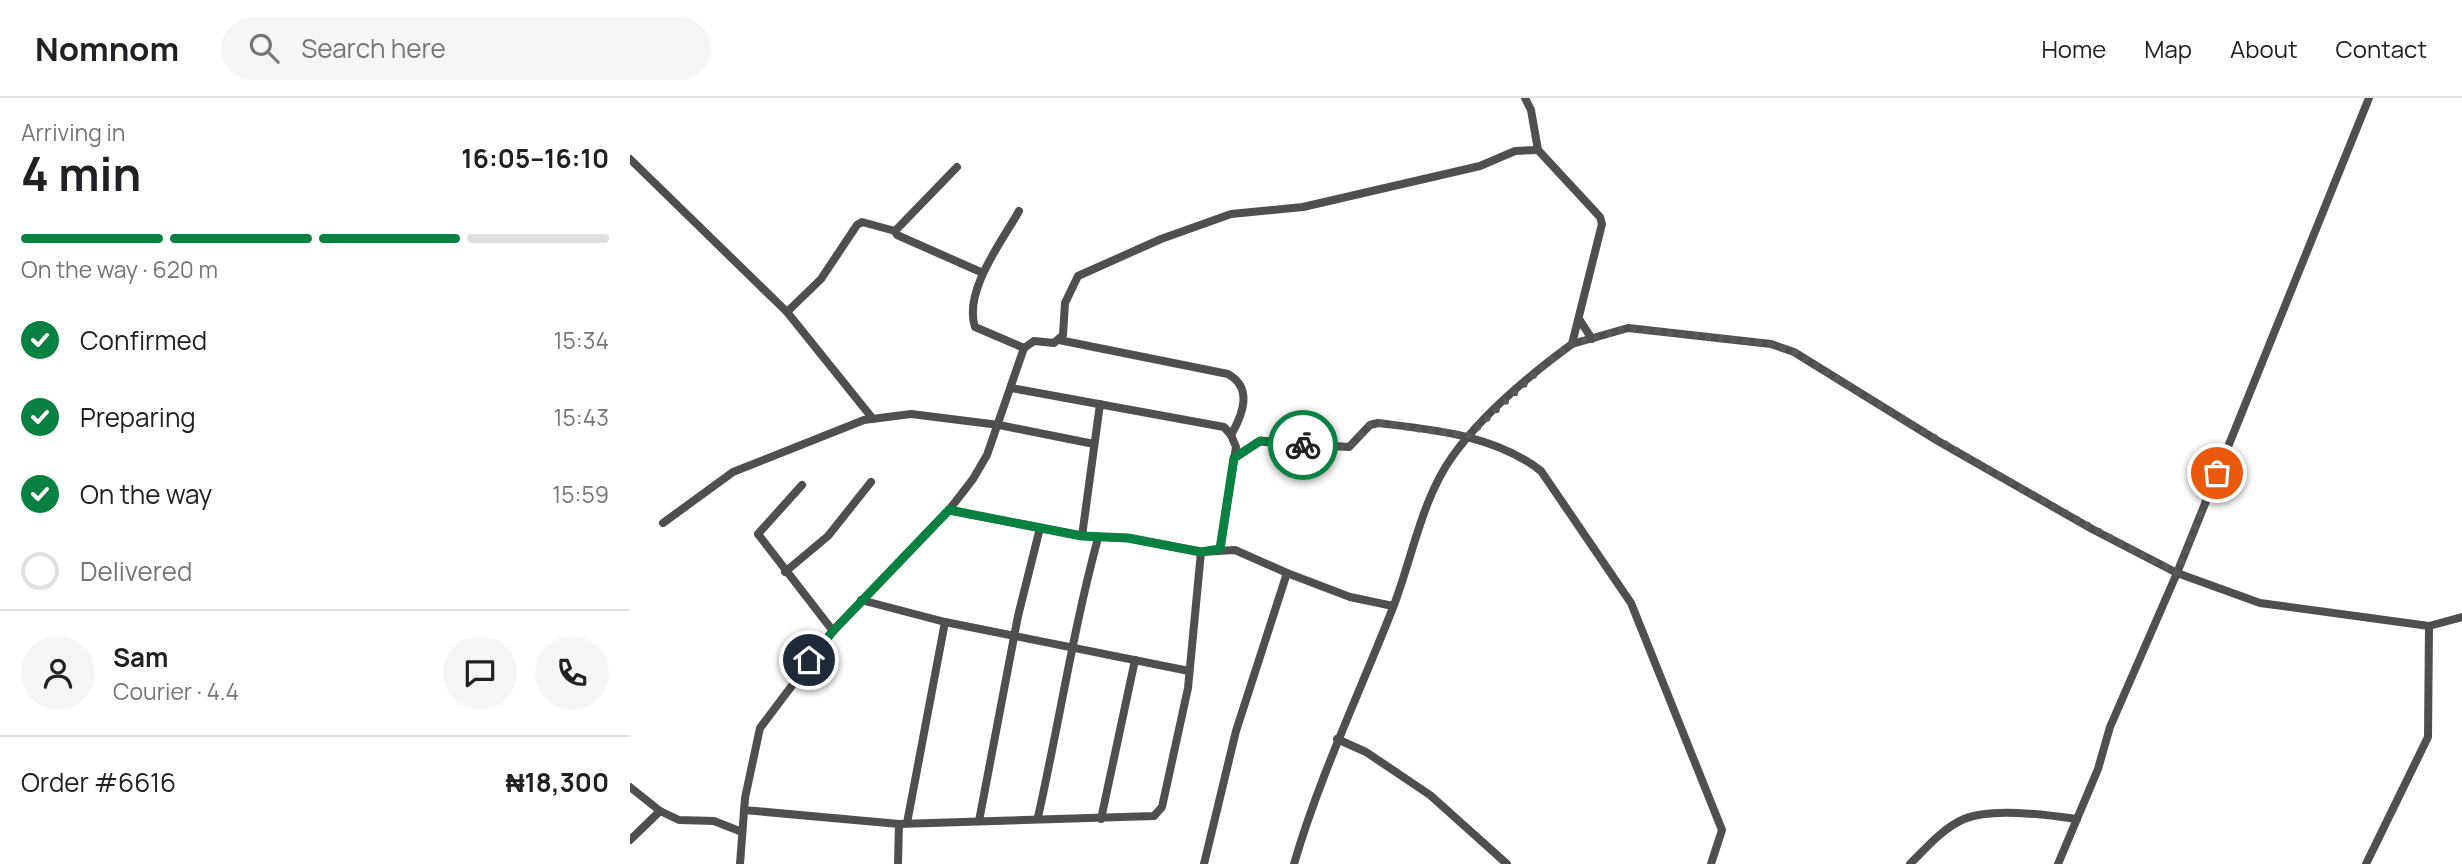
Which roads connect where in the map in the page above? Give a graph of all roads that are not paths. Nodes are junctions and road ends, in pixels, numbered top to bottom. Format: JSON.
{"nodes":[{"id":1,"x":1525,"y":98,"type":"edge"},
{"id":2,"x":2369,"y":98,"type":"edge"},
{"id":3,"x":1538,"y":150,"type":"junction"},
{"id":4,"x":630,"y":159,"type":"edge"},
{"id":5,"x":957,"y":167,"type":"dead end"},
{"id":6,"x":1020,"y":211,"type":"dead end"},
{"id":7,"x":895,"y":231,"type":"junction"},
{"id":8,"x":982,"y":273,"type":"junction"},
{"id":9,"x":786,"y":312,"type":"junction"},
{"id":10,"x":1579,"y":319,"type":"junction"},
{"id":11,"x":1592,"y":339,"type":"junction"},
{"id":12,"x":1059,"y":340,"type":"junction"},
{"id":13,"x":1572,"y":344,"type":"junction"},
{"id":14,"x":1024,"y":348,"type":"junction"},
{"id":15,"x":1011,"y":388,"type":"junction"},
{"id":16,"x":1100,"y":404,"type":"junction"},
{"id":17,"x":873,"y":419,"type":"junction"},
{"id":18,"x":999,"y":425,"type":"junction"},
{"id":19,"x":1231,"y":435,"type":"junction"},
{"id":20,"x":1468,"y":436,"type":"junction"},
{"id":21,"x":1094,"y":444,"type":"junction"},
{"id":22,"x":1234,"y":458,"type":"junction"},
{"id":23,"x":871,"y":482,"type":"dead end"},
{"id":24,"x":802,"y":485,"type":"dead end"},
{"id":25,"x":949,"y":510,"type":"junction"},
{"id":26,"x":663,"y":523,"type":"dead end"},
{"id":27,"x":1040,"y":528,"type":"junction"},
{"id":28,"x":1082,"y":536,"type":"junction"},
{"id":29,"x":1098,"y":538,"type":"junction"},
{"id":30,"x":1220,"y":549,"type":"junction"},
{"id":31,"x":1201,"y":552,"type":"junction"},
{"id":32,"x":785,"y":572,"type":"junction"},
{"id":33,"x":1287,"y":573,"type":"junction"},
{"id":34,"x":2177,"y":573,"type":"junction"},
{"id":35,"x":861,"y":600,"type":"junction"},
{"id":36,"x":1394,"y":606,"type":"junction"},
{"id":37,"x":2462,"y":617,"type":"edge"},
{"id":38,"x":945,"y":622,"type":"junction"},
{"id":39,"x":2429,"y":626,"type":"junction"},
{"id":40,"x":833,"y":631,"type":"junction"},
{"id":41,"x":1015,"y":635,"type":"junction"},
{"id":42,"x":1072,"y":647,"type":"junction"},
{"id":43,"x":1135,"y":660,"type":"junction"},
{"id":44,"x":1189,"y":671,"type":"junction"},
{"id":45,"x":1337,"y":738,"type":"junction"},
{"id":46,"x":630,"y":787,"type":"edge"},
{"id":47,"x":744,"y":810,"type":"junction"},
{"id":48,"x":660,"y":811,"type":"junction"},
{"id":49,"x":1038,"y":817,"type":"junction"},
{"id":50,"x":1101,"y":818,"type":"junction"},
{"id":51,"x":2077,"y":820,"type":"junction"},
{"id":52,"x":979,"y":821,"type":"junction"},
{"id":53,"x":903,"y":823,"type":"junction"},
{"id":54,"x":742,"y":832,"type":"junction"},
{"id":55,"x":630,"y":841,"type":"edge"},
{"id":56,"x":740,"y":864,"type":"edge"},
{"id":57,"x":898,"y":864,"type":"edge"},
{"id":58,"x":1204,"y":864,"type":"edge"},
{"id":59,"x":1294,"y":864,"type":"edge"},
{"id":60,"x":1507,"y":864,"type":"edge"},
{"id":61,"x":1711,"y":864,"type":"edge"},
{"id":62,"x":1910,"y":864,"type":"edge"},
{"id":63,"x":2059,"y":864,"type":"edge"},
{"id":64,"x":2366,"y":864,"type":"edge"}],
"edges":[{"from":1,"to":3,"type":"street"},
{"from":2,"to":34,"type":"street"},
{"from":3,"to":10,"type":"street"},
{"from":3,"to":12,"type":"street"},
{"from":4,"to":9,"type":"street"},
{"from":5,"to":7,"type":"street"},
{"from":6,"to":8,"type":"street"},
{"from":7,"to":8,"type":"street"},
{"from":7,"to":9,"type":"street"},
{"from":8,"to":14,"type":"street"},
{"from":9,"to":17,"type":"street"},
{"from":10,"to":11,"type":"street"},
{"from":10,"to":13,"type":"street"},
{"from":11,"to":13,"type":"street"},
{"from":11,"to":34,"type":"street"},
{"from":12,"to":14,"type":"street"},
{"from":12,"to":19,"type":"street"},
{"from":13,"to":20,"type":"street"},
{"from":14,"to":15,"type":"street"},
{"from":15,"to":16,"type":"street"},
{"from":15,"to":18,"type":"street"},
{"from":16,"to":19,"type":"street"},
{"from":16,"to":21,"type":"street"},
{"from":17,"to":18,"type":"street"},
{"from":17,"to":26,"type":"street"},
{"from":18,"to":21,"type":"street"},
{"from":18,"to":25,"type":"street"},
{"from":19,"to":22,"type":"street"},
{"from":20,"to":22,"type":"street"},
{"from":20,"to":36,"type":"street"},
{"from":20,"to":61,"type":"street"},
{"from":21,"to":28,"type":"street"},
{"from":22,"to":30,"type":"street"},
{"from":23,"to":32,"type":"street"},
{"from":24,"to":32,"type":"street"},
{"from":25,"to":27,"type":"street"},
{"from":25,"to":35,"type":"street"},
{"from":27,"to":28,"type":"street"},
{"from":27,"to":41,"type":"street"},
{"from":28,"to":29,"type":"street"},
{"from":29,"to":31,"type":"street"},
{"from":29,"to":42,"type":"street"},
{"from":30,"to":31,"type":"street"},
{"from":30,"to":33,"type":"street"},
{"from":31,"to":44,"type":"street"},
{"from":32,"to":40,"type":"street"},
{"from":33,"to":36,"type":"street"},
{"from":33,"to":58,"type":"street"},
{"from":34,"to":39,"type":"street"},
{"from":34,"to":51,"type":"street"},
{"from":35,"to":38,"type":"street"},
{"from":35,"to":40,"type":"street"},
{"from":36,"to":45,"type":"street"},
{"from":37,"to":39,"type":"street"},
{"from":38,"to":41,"type":"street"},
{"from":38,"to":53,"type":"street"},
{"from":39,"to":64,"type":"street"},
{"from":40,"to":47,"type":"street"},
{"from":41,"to":42,"type":"street"},
{"from":41,"to":52,"type":"street"},
{"from":42,"to":43,"type":"street"},
{"from":42,"to":49,"type":"street"},
{"from":43,"to":44,"type":"street"},
{"from":43,"to":50,"type":"street"},
{"from":44,"to":50,"type":"street"},
{"from":45,"to":59,"type":"street"},
{"from":45,"to":60,"type":"street"},
{"from":46,"to":48,"type":"street"},
{"from":47,"to":53,"type":"street"},
{"from":47,"to":54,"type":"street"},
{"from":48,"to":54,"type":"street"},
{"from":48,"to":55,"type":"street"},
{"from":49,"to":50,"type":"street"},
{"from":49,"to":52,"type":"street"},
{"from":51,"to":62,"type":"street"},
{"from":51,"to":63,"type":"street"},
{"from":52,"to":53,"type":"street"},
{"from":53,"to":57,"type":"street"},
{"from":54,"to":56,"type":"street"}]}
